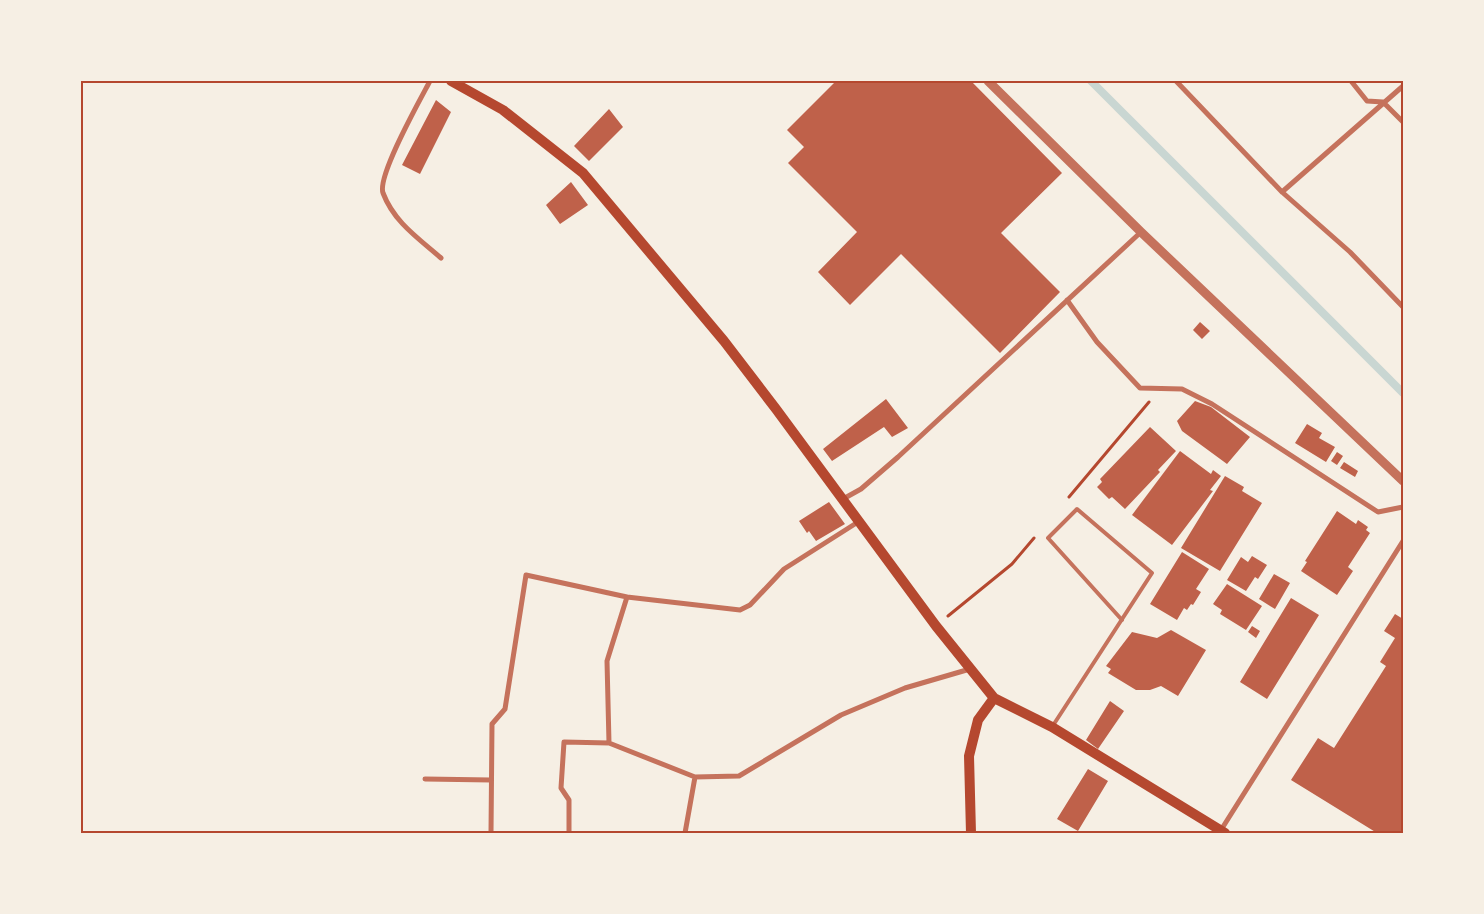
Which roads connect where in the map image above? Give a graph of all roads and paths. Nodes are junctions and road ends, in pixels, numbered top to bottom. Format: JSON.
{"nodes":[{"id":1,"x":430,"y":81,"type":"edge"},
{"id":2,"x":451,"y":81,"type":"edge"},
{"id":3,"x":988,"y":81,"type":"edge"},
{"id":4,"x":1176,"y":81,"type":"edge"},
{"id":5,"x":1351,"y":81,"type":"edge"},
{"id":6,"x":1403,"y":86,"type":"edge"},
{"id":7,"x":1384,"y":102,"type":"junction"},
{"id":8,"x":1403,"y":122,"type":"edge"},
{"id":9,"x":1282,"y":192,"type":"junction"},
{"id":10,"x":1141,"y":232,"type":"junction"},
{"id":11,"x":441,"y":258,"type":"dead end"},
{"id":12,"x":1067,"y":300,"type":"junction"},
{"id":13,"x":1403,"y":308,"type":"edge"},
{"id":14,"x":1403,"y":481,"type":"edge"},
{"id":15,"x":843,"y":499,"type":"junction"},
{"id":16,"x":1403,"y":507,"type":"edge"},
{"id":17,"x":858,"y":522,"type":"junction"},
{"id":18,"x":1403,"y":540,"type":"edge"},
{"id":19,"x":627,"y":597,"type":"junction"},
{"id":20,"x":1122,"y":620,"type":"junction"},
{"id":21,"x":970,"y":668,"type":"junction"},
{"id":22,"x":994,"y":698,"type":"junction"},
{"id":23,"x":1052,"y":726,"type":"junction"},
{"id":24,"x":609,"y":743,"type":"junction"},
{"id":25,"x":695,"y":777,"type":"junction"},
{"id":26,"x":426,"y":779,"type":"dead end"},
{"id":27,"x":491,"y":780,"type":"junction"},
{"id":28,"x":1223,"y":831,"type":"edge"},
{"id":29,"x":490,"y":833,"type":"edge"},
{"id":30,"x":569,"y":833,"type":"edge"},
{"id":31,"x":685,"y":833,"type":"edge"},
{"id":32,"x":971,"y":833,"type":"edge"}],
"edges":[{"from":1,"to":11,"type":"street"},
{"from":2,"to":15,"type":"main road"},
{"from":3,"to":10,"type":"street"},
{"from":4,"to":9,"type":"street"},
{"from":5,"to":7,"type":"street"},
{"from":6,"to":7,"type":"street"},
{"from":7,"to":8,"type":"street"},
{"from":7,"to":9,"type":"street"},
{"from":9,"to":13,"type":"street"},
{"from":10,"to":12,"type":"street"},
{"from":10,"to":14,"type":"street"},
{"from":12,"to":15,"type":"street"},
{"from":12,"to":16,"type":"street"},
{"from":15,"to":17,"type":"main road"},
{"from":17,"to":19,"type":"street"},
{"from":17,"to":21,"type":"main road"},
{"from":18,"to":28,"type":"street"},
{"from":19,"to":24,"type":"street"},
{"from":19,"to":27,"type":"street"},
{"from":20,"to":20,"type":"lane"},
{"from":20,"to":23,"type":"lane"},
{"from":21,"to":22,"type":"main road"},
{"from":21,"to":25,"type":"street"},
{"from":22,"to":23,"type":"main road"},
{"from":22,"to":32,"type":"main road"},
{"from":23,"to":28,"type":"main road"},
{"from":24,"to":25,"type":"street"},
{"from":24,"to":30,"type":"street"},
{"from":25,"to":31,"type":"street"},
{"from":26,"to":27,"type":"street"},
{"from":27,"to":29,"type":"street"}]}
